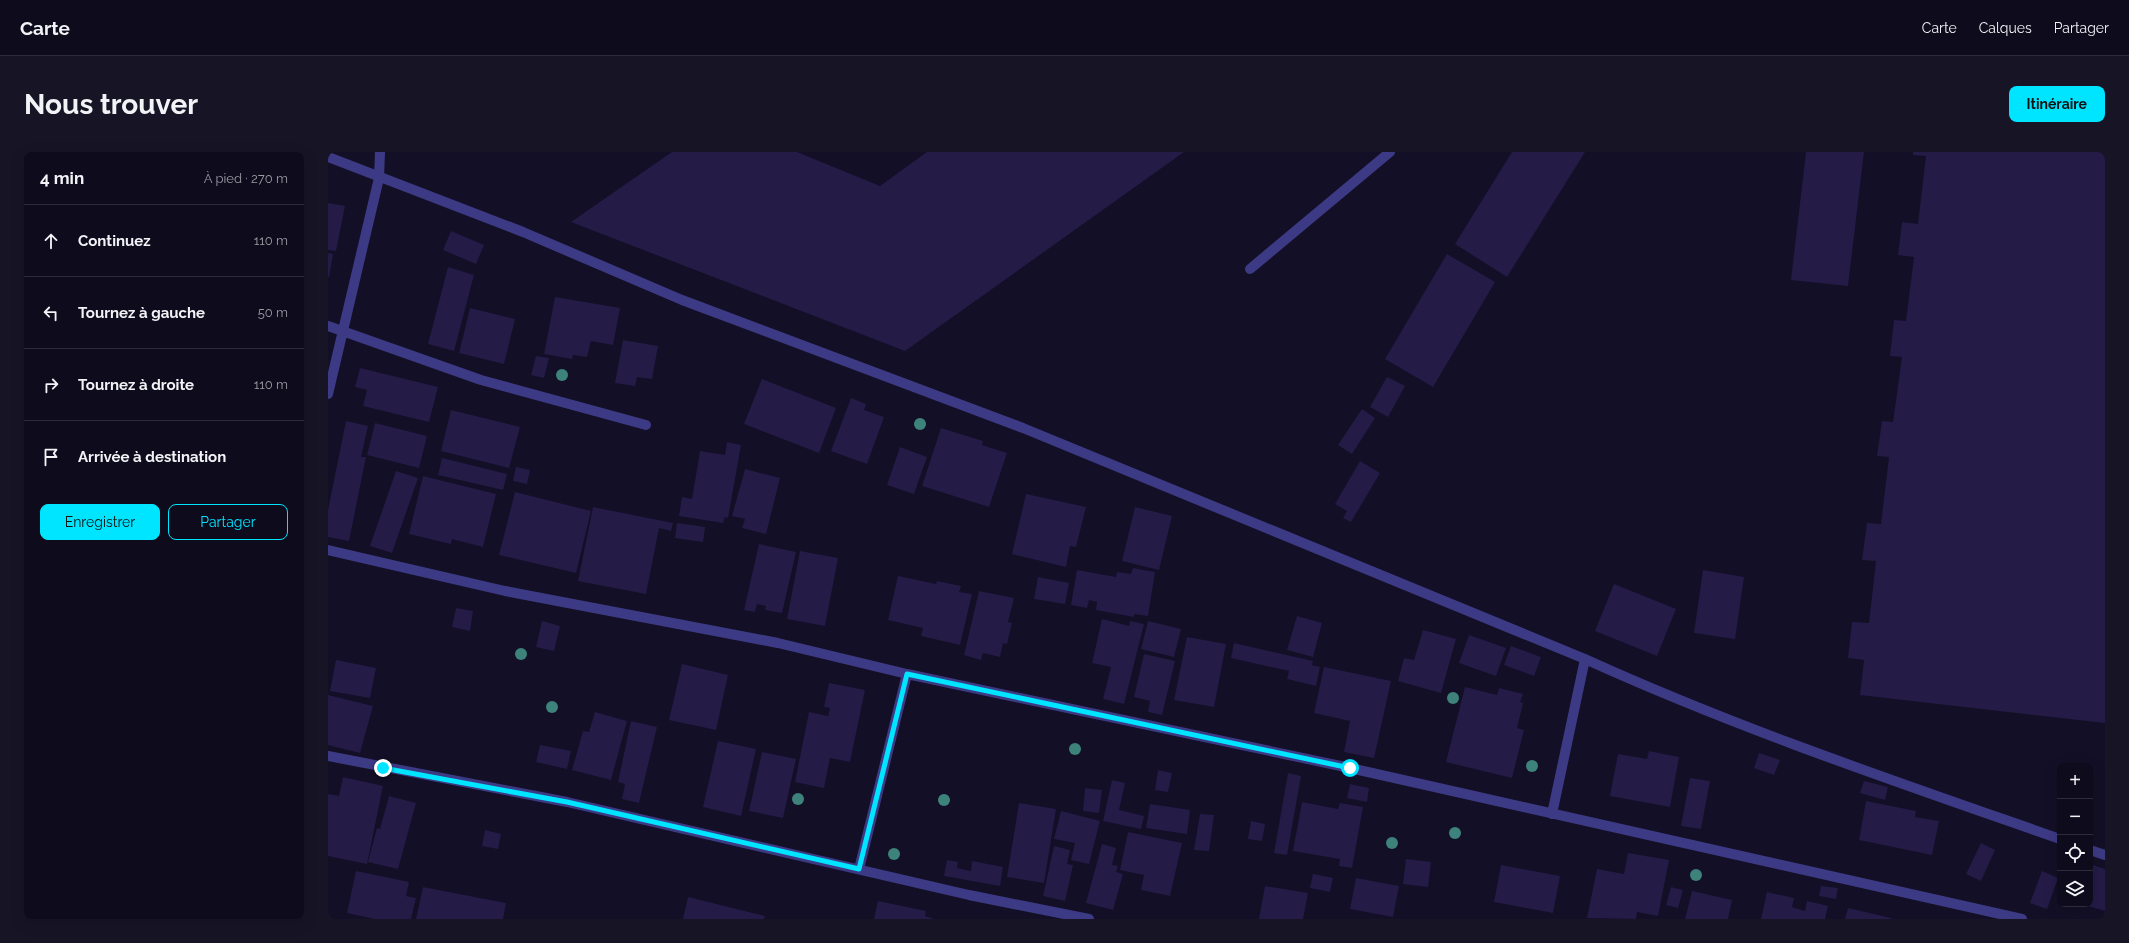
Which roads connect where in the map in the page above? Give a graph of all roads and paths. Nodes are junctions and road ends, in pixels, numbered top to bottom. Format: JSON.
{"nodes":[{"id":1,"x":380,"y":152,"type":"edge"},
{"id":2,"x":1390,"y":152,"type":"edge"},
{"id":3,"x":328,"y":157,"type":"edge"},
{"id":4,"x":379,"y":178,"type":"junction"},
{"id":5,"x":1250,"y":269,"type":"dead end"},
{"id":6,"x":328,"y":326,"type":"edge"},
{"id":7,"x":343,"y":330,"type":"junction"},
{"id":8,"x":328,"y":394,"type":"edge"},
{"id":9,"x":646,"y":425,"type":"dead end"},
{"id":10,"x":328,"y":550,"type":"edge"},
{"id":11,"x":1585,"y":659,"type":"junction"},
{"id":12,"x":907,"y":674,"type":"junction"},
{"id":13,"x":328,"y":756,"type":"edge"},
{"id":14,"x":1552,"y":814,"type":"junction"},
{"id":15,"x":2057,"y":838,"type":"edge"},
{"id":16,"x":2093,"y":851,"type":"edge"},
{"id":17,"x":2105,"y":855,"type":"edge"},
{"id":18,"x":859,"y":869,"type":"junction"},
{"id":19,"x":1089,"y":919,"type":"edge"},
{"id":20,"x":2022,"y":919,"type":"edge"}],
"edges":[{"from":1,"to":4,"type":"street"},
{"from":2,"to":5,"type":"street"},
{"from":3,"to":4,"type":"street"},
{"from":4,"to":7,"type":"street"},
{"from":4,"to":11,"type":"street"},
{"from":6,"to":7,"type":"street"},
{"from":7,"to":8,"type":"street"},
{"from":7,"to":9,"type":"street"},
{"from":10,"to":12,"type":"street"},
{"from":11,"to":14,"type":"street"},
{"from":11,"to":15,"type":"street"},
{"from":12,"to":14,"type":"street"},
{"from":12,"to":18,"type":"street"},
{"from":13,"to":18,"type":"street"},
{"from":14,"to":20,"type":"street"},
{"from":16,"to":17,"type":"street"},
{"from":18,"to":19,"type":"street"}]}
